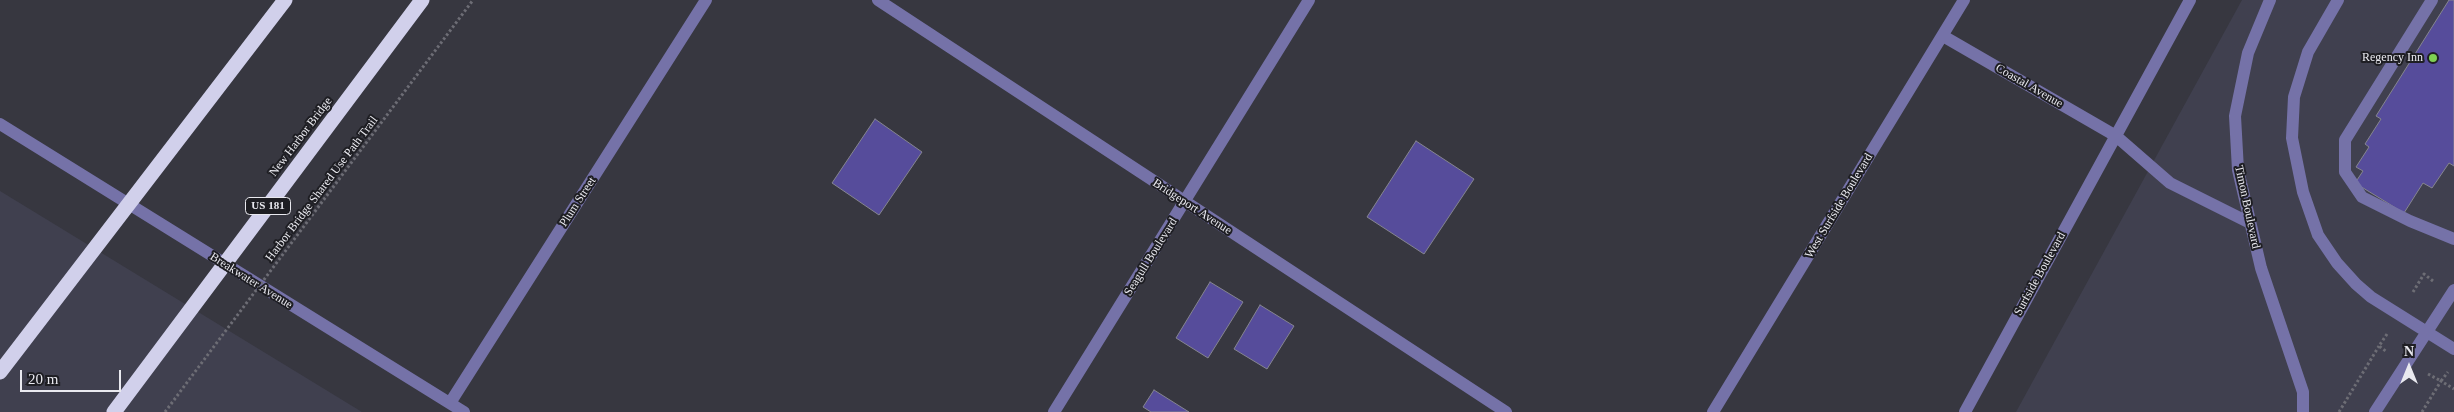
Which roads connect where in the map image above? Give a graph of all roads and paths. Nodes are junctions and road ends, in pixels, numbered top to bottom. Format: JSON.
{"nodes":[{"id":1,"x":285,"y":0,"type":"edge"},
{"id":2,"x":422,"y":0,"type":"edge"},
{"id":3,"x":473,"y":0,"type":"edge"},
{"id":4,"x":706,"y":0,"type":"edge"},
{"id":5,"x":878,"y":0,"type":"edge"},
{"id":6,"x":1310,"y":0,"type":"edge"},
{"id":7,"x":1964,"y":0,"type":"edge"},
{"id":8,"x":2190,"y":0,"type":"edge"},
{"id":9,"x":2270,"y":0,"type":"edge"},
{"id":10,"x":2338,"y":0,"type":"edge"},
{"id":11,"x":2432,"y":0,"type":"edge"},
{"id":12,"x":1943,"y":36,"type":"junction"},
{"id":13,"x":0,"y":124,"type":"edge"},
{"id":14,"x":2116,"y":136,"type":"junction"},
{"id":15,"x":1185,"y":202,"type":"junction"},
{"id":16,"x":2248,"y":222,"type":"junction"},
{"id":17,"x":2454,"y":239,"type":"edge"},
{"id":18,"x":2424,"y":274,"type":"dead end"},
{"id":19,"x":2454,"y":290,"type":"edge"},
{"id":20,"x":2413,"y":292,"type":"dead end"},
{"id":21,"x":2391,"y":327,"type":"dead end"},
{"id":22,"x":2426,"y":332,"type":"junction"},
{"id":23,"x":2379,"y":346,"type":"junction"},
{"id":24,"x":2454,"y":349,"type":"edge"},
{"id":25,"x":2392,"y":355,"type":"dead end"},
{"id":26,"x":2450,"y":369,"type":"dead end"},
{"id":27,"x":0,"y":372,"type":"edge"},
{"id":28,"x":2426,"y":373,"type":"dead end"},
{"id":29,"x":2441,"y":381,"type":"junction"},
{"id":30,"x":2454,"y":389,"type":"edge"},
{"id":31,"x":450,"y":403,"type":"junction"},
{"id":32,"x":114,"y":412,"type":"edge"},
{"id":33,"x":165,"y":412,"type":"edge"},
{"id":34,"x":464,"y":412,"type":"edge"},
{"id":35,"x":1054,"y":412,"type":"edge"},
{"id":36,"x":1506,"y":412,"type":"edge"},
{"id":37,"x":1713,"y":412,"type":"edge"},
{"id":38,"x":1965,"y":412,"type":"edge"},
{"id":39,"x":2303,"y":412,"type":"edge"},
{"id":40,"x":2339,"y":412,"type":"edge"},
{"id":41,"x":2375,"y":412,"type":"edge"},
{"id":42,"x":2422,"y":412,"type":"edge"}],
"edges":[{"from":1,"to":27,"type":"highway","bridge":true},
{"from":2,"to":32,"type":"highway","name":"New Harbor Bridge","number":"US 181","bridge":true},
{"from":3,"to":33,"type":"path","name":"Harbor Bridge Shared Use Path Trail","bridge":true},
{"from":4,"to":31,"type":"street","name":"Plum Street"},
{"from":5,"to":15,"type":"street","name":"Bridgeport Avenue"},
{"from":6,"to":15,"type":"street","name":"Seagull Boulevard"},
{"from":7,"to":12,"type":"street","name":"West Surfside Boulevard"},
{"from":8,"to":14,"type":"street","name":"Surfside Boulevard"},
{"from":9,"to":16,"type":"street","name":"Timon Boulevard"},
{"from":10,"to":22,"type":"street"},
{"from":11,"to":17,"type":"street"},
{"from":12,"to":14,"type":"street","name":"Coastal Avenue"},
{"from":12,"to":37,"type":"street","name":"West Surfside Boulevard"},
{"from":13,"to":31,"type":"street","name":"Breakwater Avenue"},
{"from":14,"to":16,"type":"street","name":"Coastal Avenue"},
{"from":14,"to":38,"type":"street","name":"Surfside Boulevard"},
{"from":15,"to":35,"type":"street","name":"Seagull Boulevard"},
{"from":15,"to":36,"type":"street","name":"Bridgeport Avenue"},
{"from":16,"to":39,"type":"street","name":"Timon Boulevard"},
{"from":18,"to":20,"type":"path"},
{"from":19,"to":22,"type":"street"},
{"from":21,"to":23,"type":"path"},
{"from":22,"to":24,"type":"street"},
{"from":22,"to":41,"type":"street"},
{"from":23,"to":25,"type":"path"},
{"from":23,"to":40,"type":"path"},
{"from":26,"to":29,"type":"path"},
{"from":28,"to":29,"type":"path"},
{"from":29,"to":30,"type":"path"},
{"from":29,"to":42,"type":"path"},
{"from":31,"to":34,"type":"street","name":"Breakwater Avenue"}]}
